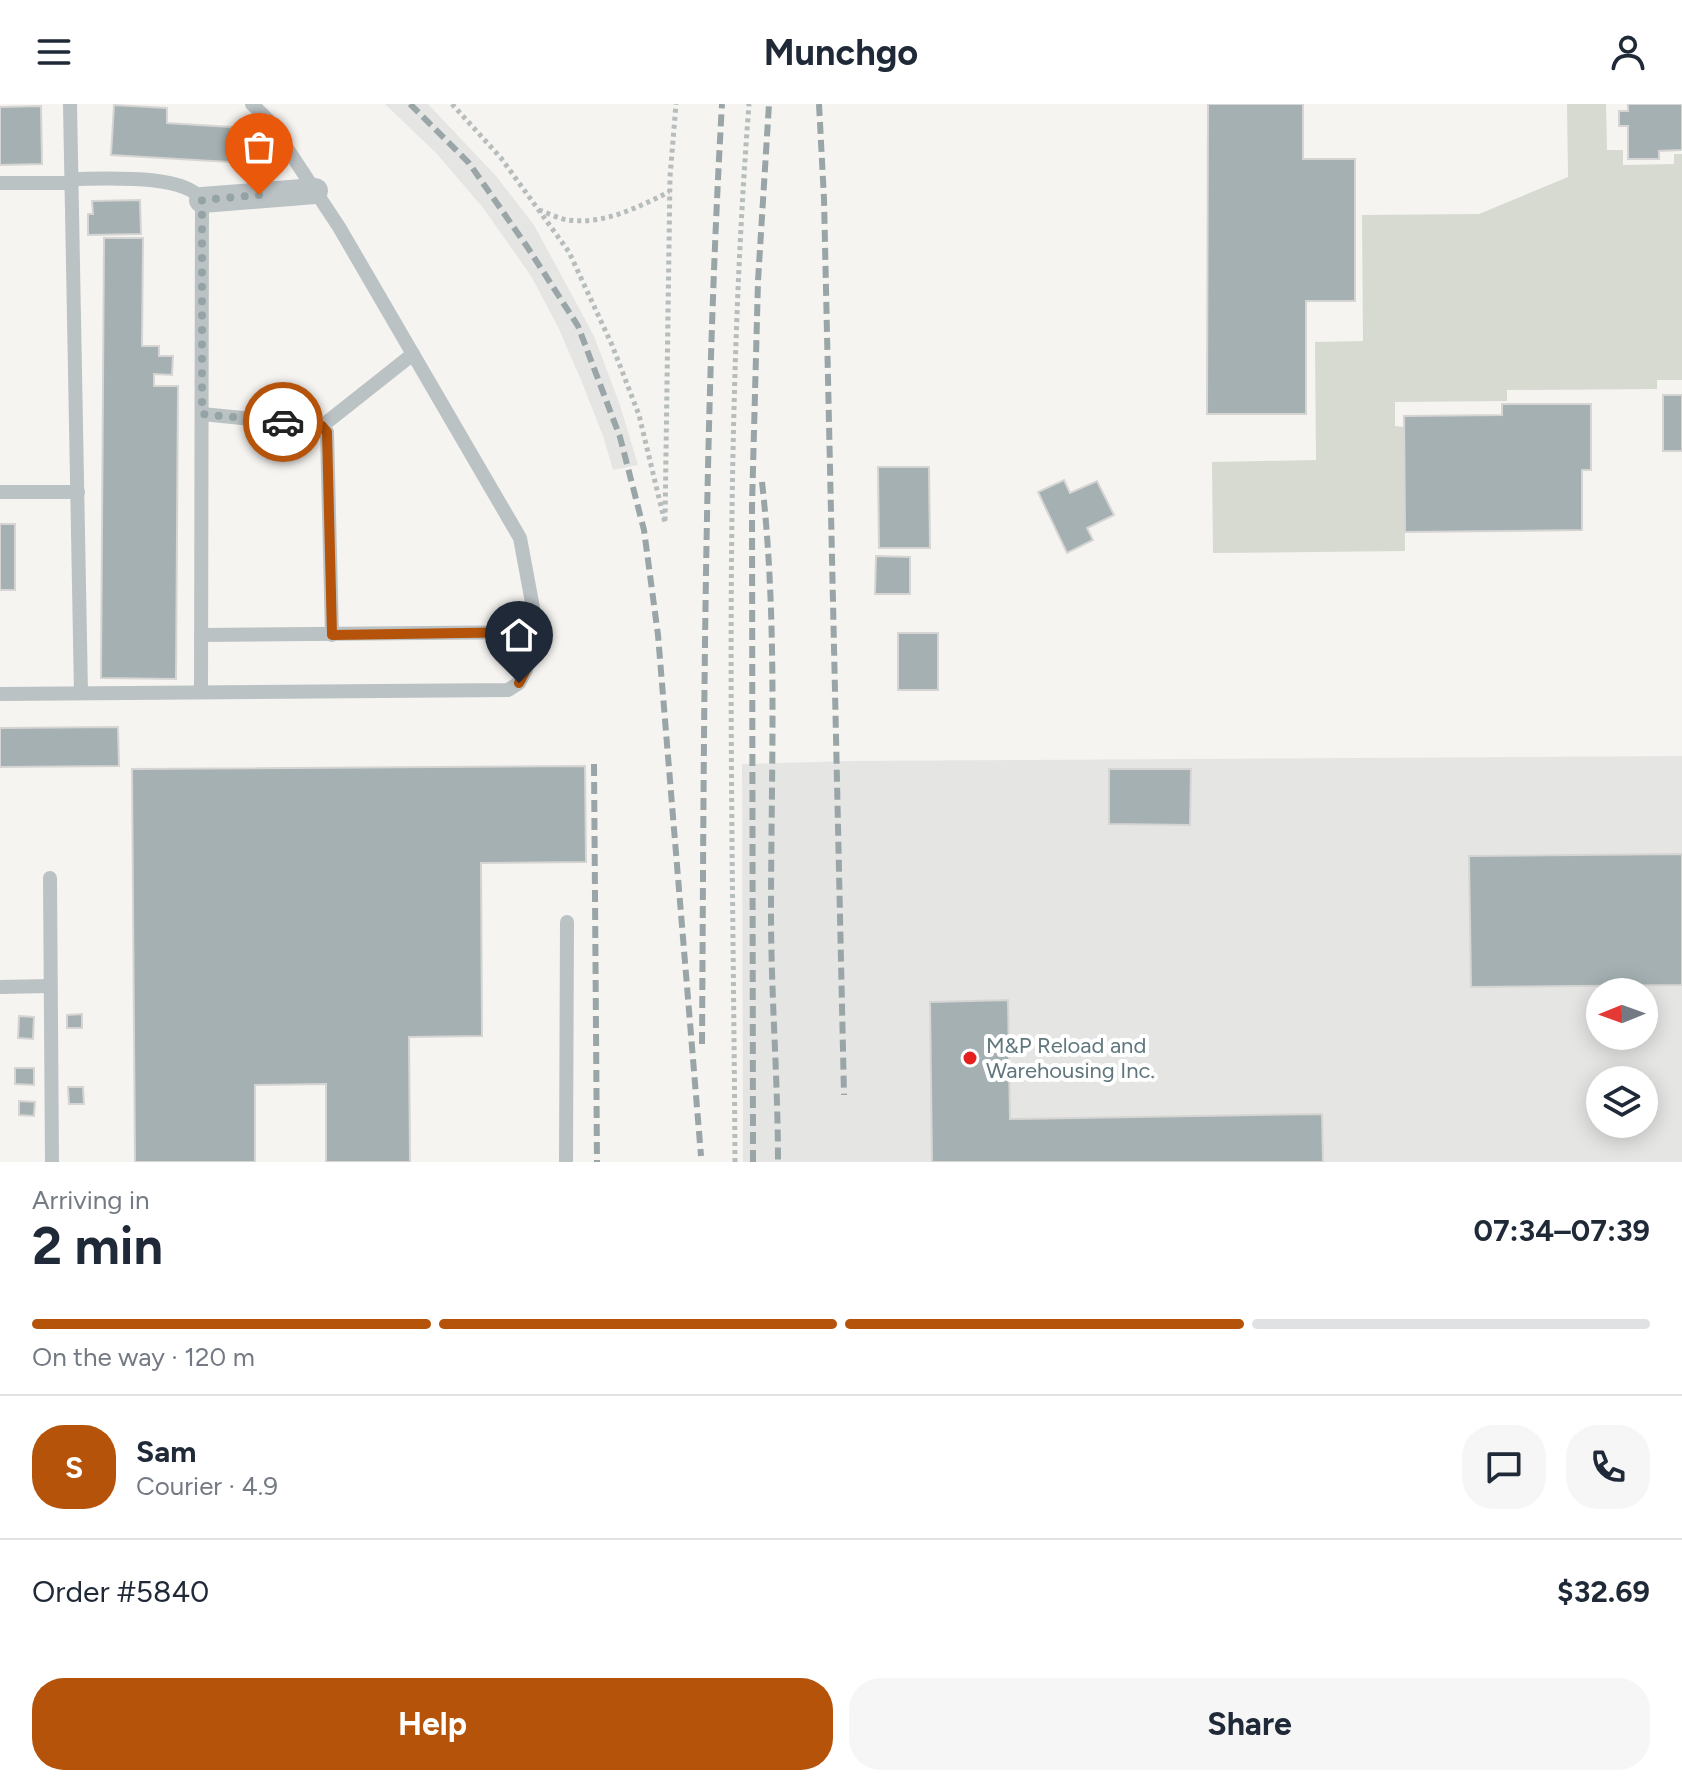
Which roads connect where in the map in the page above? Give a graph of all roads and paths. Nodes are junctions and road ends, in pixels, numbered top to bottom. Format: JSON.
{"nodes":[{"id":1,"x":70,"y":104,"type":"edge"},
{"id":2,"x":252,"y":104,"type":"edge"},
{"id":3,"x":452,"y":104,"type":"edge"},
{"id":4,"x":676,"y":104,"type":"edge"},
{"id":5,"x":749,"y":104,"type":"edge"},
{"id":6,"x":72,"y":181,"type":"junction"},
{"id":7,"x":0,"y":183,"type":"edge"},
{"id":8,"x":315,"y":191,"type":"junction"},
{"id":9,"x":669,"y":192,"type":"junction"},
{"id":10,"x":202,"y":200,"type":"junction"},
{"id":11,"x":538,"y":209,"type":"junction"},
{"id":12,"x":413,"y":354,"type":"junction"},
{"id":13,"x":202,"y":414,"type":"junction"},
{"id":14,"x":322,"y":426,"type":"junction"},
{"id":15,"x":0,"y":492,"type":"edge"},
{"id":16,"x":78,"y":492,"type":"junction"},
{"id":17,"x":534,"y":632,"type":"junction"},
{"id":18,"x":201,"y":635,"type":"junction"},
{"id":19,"x":332,"y":635,"type":"junction"},
{"id":20,"x":201,"y":692,"type":"junction"},
{"id":21,"x":81,"y":693,"type":"junction"},
{"id":22,"x":0,"y":694,"type":"edge"},
{"id":23,"x":50,"y":878,"type":"dead end"},
{"id":24,"x":567,"y":922,"type":"dead end"},
{"id":25,"x":50,"y":986,"type":"junction"},
{"id":26,"x":0,"y":987,"type":"edge"},
{"id":27,"x":52,"y":1162,"type":"edge"},
{"id":28,"x":566,"y":1162,"type":"edge"},
{"id":29,"x":735,"y":1162,"type":"edge"}],
"edges":[{"from":1,"to":6,"type":"lane"},
{"from":2,"to":8,"type":"lane"},
{"from":3,"to":11,"type":"path"},
{"from":4,"to":9,"type":"path"},
{"from":5,"to":29,"type":"path"},
{"from":6,"to":7,"type":"lane"},
{"from":6,"to":10,"type":"lane"},
{"from":6,"to":16,"type":"lane"},
{"from":8,"to":10,"type":"street"},
{"from":8,"to":12,"type":"lane"},
{"from":9,"to":11,"type":"path"},
{"from":9,"to":11,"type":"path"},
{"from":10,"to":13,"type":"lane"},
{"from":12,"to":14,"type":"lane"},
{"from":12,"to":17,"type":"lane"},
{"from":13,"to":14,"type":"lane"},
{"from":13,"to":18,"type":"lane"},
{"from":14,"to":19,"type":"lane"},
{"from":15,"to":16,"type":"lane"},
{"from":16,"to":21,"type":"lane"},
{"from":17,"to":19,"type":"lane"},
{"from":17,"to":20,"type":"lane"},
{"from":18,"to":19,"type":"lane"},
{"from":18,"to":20,"type":"lane"},
{"from":20,"to":21,"type":"lane"},
{"from":21,"to":22,"type":"lane"},
{"from":23,"to":25,"type":"lane"},
{"from":24,"to":28,"type":"lane"},
{"from":25,"to":26,"type":"lane"},
{"from":25,"to":27,"type":"lane"}]}
